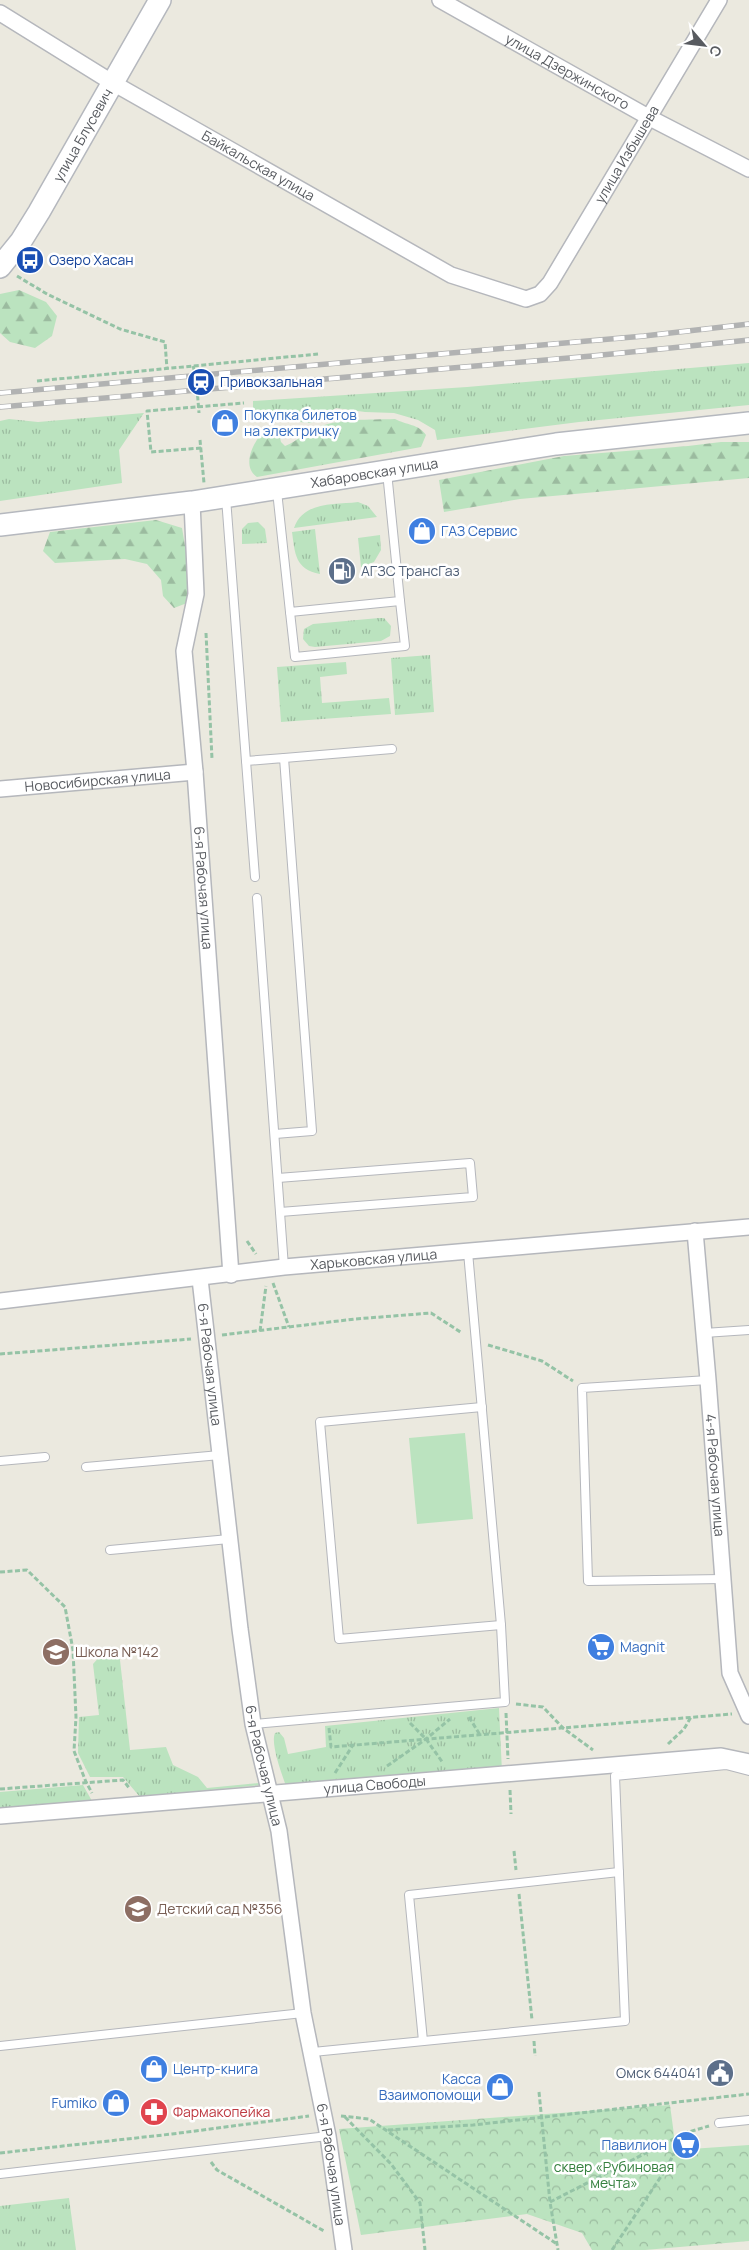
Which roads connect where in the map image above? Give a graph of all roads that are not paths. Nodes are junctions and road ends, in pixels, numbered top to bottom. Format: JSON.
{"nodes":[{"id":1,"x":160,"y":0,"type":"edge"},
{"id":2,"x":440,"y":0,"type":"edge"},
{"id":3,"x":719,"y":0,"type":"edge"},
{"id":4,"x":0,"y":13,"type":"edge"},
{"id":5,"x":113,"y":83,"type":"junction"},
{"id":6,"x":650,"y":118,"type":"junction"},
{"id":7,"x":749,"y":169,"type":"edge"},
{"id":8,"x":0,"y":267,"type":"edge"},
{"id":9,"x":526,"y":299,"type":"joint"},
{"id":10,"x":749,"y":423,"type":"edge"},
{"id":11,"x":387,"y":471,"type":"junction"},
{"id":12,"x":277,"y":488,"type":"junction"},
{"id":13,"x":198,"y":496,"type":"junction"},
{"id":14,"x":226,"y":496,"type":"junction"},
{"id":15,"x":0,"y":525,"type":"edge"},
{"id":16,"x":400,"y":601,"type":"junction"},
{"id":17,"x":290,"y":612,"type":"junction"},
{"id":18,"x":392,"y":749,"type":"dead end"},
{"id":19,"x":284,"y":758,"type":"junction"},
{"id":20,"x":246,"y":761,"type":"junction"},
{"id":21,"x":195,"y":772,"type":"junction"},
{"id":22,"x":0,"y":789,"type":"edge"},
{"id":23,"x":255,"y":877,"type":"dead end"},
{"id":24,"x":256,"y":898,"type":"dead end"},
{"id":25,"x":274,"y":1134,"type":"junction"},
{"id":26,"x":278,"y":1178,"type":"junction"},
{"id":27,"x":280,"y":1212,"type":"junction"},
{"id":28,"x":749,"y":1227,"type":"edge"},
{"id":29,"x":695,"y":1231,"type":"junction"},
{"id":30,"x":468,"y":1252,"type":"junction"},
{"id":31,"x":284,"y":1267,"type":"junction"},
{"id":32,"x":231,"y":1274,"type":"junction"},
{"id":33,"x":200,"y":1278,"type":"junction"},
{"id":34,"x":0,"y":1300,"type":"edge"},
{"id":35,"x":749,"y":1330,"type":"edge"},
{"id":36,"x":704,"y":1333,"type":"junction"},
{"id":37,"x":708,"y":1380,"type":"junction"},
{"id":38,"x":482,"y":1407,"type":"junction"},
{"id":39,"x":220,"y":1455,"type":"junction"},
{"id":40,"x":45,"y":1457,"type":"dead end"},
{"id":41,"x":0,"y":1461,"type":"edge"},
{"id":42,"x":86,"y":1467,"type":"dead end"},
{"id":43,"x":229,"y":1539,"type":"junction"},
{"id":44,"x":110,"y":1550,"type":"dead end"},
{"id":45,"x":724,"y":1579,"type":"junction"},
{"id":46,"x":501,"y":1625,"type":"junction"},
{"id":47,"x":748,"y":1715,"type":"edge"},
{"id":48,"x":253,"y":1724,"type":"junction"},
{"id":49,"x":749,"y":1762,"type":"edge"},
{"id":50,"x":749,"y":1771,"type":"edge"},
{"id":51,"x":271,"y":1794,"type":"junction"},
{"id":52,"x":0,"y":1816,"type":"edge"},
{"id":53,"x":619,"y":1872,"type":"junction"},
{"id":54,"x":303,"y":2013,"type":"junction"},
{"id":55,"x":423,"y":2041,"type":"junction"},
{"id":56,"x":0,"y":2046,"type":"edge"},
{"id":57,"x":312,"y":2052,"type":"junction"},
{"id":58,"x":749,"y":2120,"type":"edge"},
{"id":59,"x":719,"y":2123,"type":"road end"},
{"id":60,"x":328,"y":2136,"type":"junction"},
{"id":61,"x":0,"y":2174,"type":"edge"},
{"id":62,"x":343,"y":2246,"type":"edge"}],
"edges":[{"from":1,"to":5,"type":"main road","name":"улица Блусевич"},
{"from":2,"to":6,"type":"street","name":"улица Дзержинского"},
{"from":3,"to":6,"type":"street","name":"улица Избышева"},
{"from":4,"to":5,"type":"street","name":"Байкальская улица"},
{"from":5,"to":8,"type":"main road","name":"улица Блусевич"},
{"from":5,"to":9,"type":"street","name":"Байкальская улица"},
{"from":6,"to":7,"type":"street","name":"улица Дзержинского"},
{"from":6,"to":9,"type":"street","name":"улица Избышева"},
{"from":10,"to":11,"type":"main road","name":"Хабаровская улица"},
{"from":11,"to":12,"type":"main road","name":"Хабаровская улица"},
{"from":11,"to":16,"type":"lane"},
{"from":12,"to":14,"type":"main road","name":"Хабаровская улица"},
{"from":12,"to":17,"type":"lane"},
{"from":13,"to":14,"type":"main road","name":"Хабаровская улица"},
{"from":13,"to":15,"type":"main road","name":"Хабаровская улица"},
{"from":13,"to":21,"type":"street","name":"6-я Рабочая улица"},
{"from":14,"to":20,"type":"lane"},
{"from":16,"to":17,"type":"lane"},
{"from":16,"to":17,"type":"lane"},
{"from":18,"to":19,"type":"lane"},
{"from":19,"to":20,"type":"lane"},
{"from":19,"to":25,"type":"lane"},
{"from":20,"to":23,"type":"lane"},
{"from":21,"to":22,"type":"street","name":"Новосибирская улица"},
{"from":21,"to":32,"type":"street","name":"6-я Рабочая улица"},
{"from":24,"to":25,"type":"lane"},
{"from":25,"to":26,"type":"lane"},
{"from":26,"to":27,"type":"lane"},
{"from":26,"to":27,"type":"lane"},
{"from":27,"to":31,"type":"lane"},
{"from":28,"to":29,"type":"street","name":"Харьковская улица"},
{"from":29,"to":30,"type":"street","name":"Харьковская улица"},
{"from":29,"to":36,"type":"street","name":"4-я Рабочая улица"},
{"from":30,"to":31,"type":"street","name":"Харьковская улица"},
{"from":30,"to":38,"type":"lane"},
{"from":31,"to":32,"type":"street","name":"Харьковская улица"},
{"from":32,"to":33,"type":"street","name":"Харьковская улица"},
{"from":33,"to":34,"type":"street","name":"Харьковская улица"},
{"from":33,"to":39,"type":"street","name":"6-я Рабочая улица"},
{"from":35,"to":36,"type":"lane"},
{"from":36,"to":37,"type":"street","name":"4-я Рабочая улица"},
{"from":37,"to":45,"type":"street","name":"4-я Рабочая улица"},
{"from":37,"to":45,"type":"lane"},
{"from":38,"to":46,"type":"lane"},
{"from":38,"to":46,"type":"lane"},
{"from":39,"to":42,"type":"lane"},
{"from":39,"to":43,"type":"street","name":"6-я Рабочая улица"},
{"from":40,"to":41,"type":"lane"},
{"from":43,"to":44,"type":"lane"},
{"from":43,"to":48,"type":"street","name":"6-я Рабочая улица"},
{"from":45,"to":47,"type":"street","name":"4-я Рабочая улица"},
{"from":46,"to":48,"type":"lane"},
{"from":48,"to":51,"type":"street","name":"6-я Рабочая улица"},
{"from":49,"to":51,"type":"street","name":"улица Свободы"},
{"from":50,"to":53,"type":"lane"},
{"from":51,"to":52,"type":"street","name":"улица Свободы"},
{"from":51,"to":54,"type":"street","name":"6-я Рабочая улица"},
{"from":53,"to":55,"type":"lane"},
{"from":53,"to":55,"type":"lane"},
{"from":54,"to":56,"type":"lane"},
{"from":54,"to":57,"type":"street","name":"6-я Рабочая улица"},
{"from":55,"to":57,"type":"lane"},
{"from":57,"to":60,"type":"street","name":"6-я Рабочая улица"},
{"from":58,"to":59,"type":"lane"},
{"from":60,"to":61,"type":"lane"},
{"from":60,"to":62,"type":"street","name":"6-я Рабочая улица"}]}
